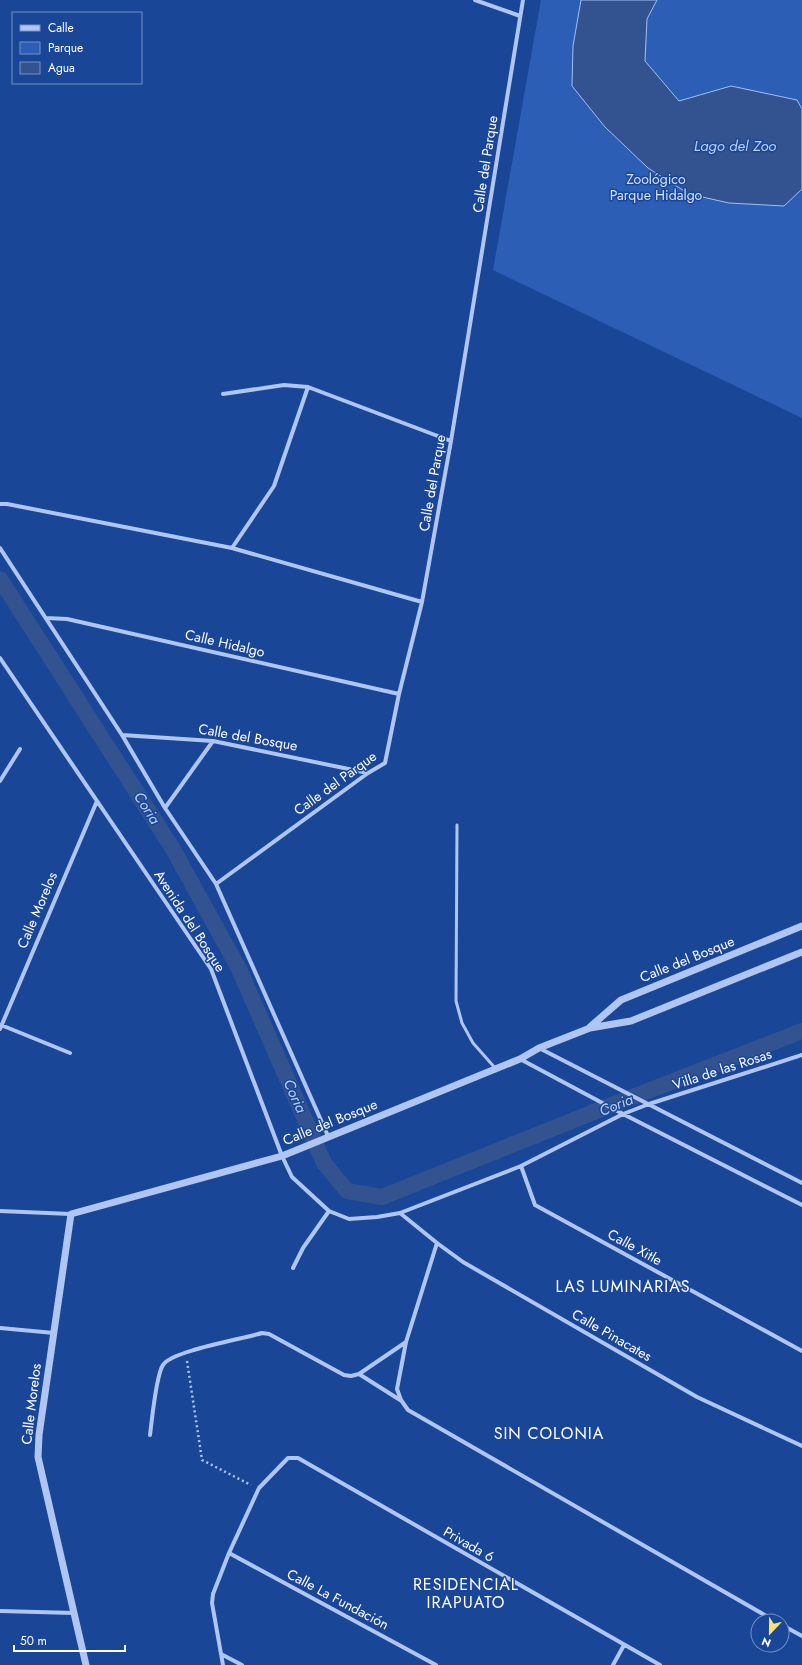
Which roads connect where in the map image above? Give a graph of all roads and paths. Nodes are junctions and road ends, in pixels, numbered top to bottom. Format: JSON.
{"nodes":[{"id":1,"x":475,"y":0,"type":"edge"},
{"id":2,"x":523,"y":0,"type":"edge"},
{"id":3,"x":520,"y":16,"type":"junction"},
{"id":4,"x":308,"y":387,"type":"junction"},
{"id":5,"x":223,"y":394,"type":"dead end"},
{"id":6,"x":452,"y":441,"type":"junction"},
{"id":7,"x":0,"y":504,"type":"edge"},
{"id":8,"x":0,"y":548,"type":"edge"},
{"id":9,"x":232,"y":548,"type":"junction"},
{"id":10,"x":422,"y":602,"type":"junction"},
{"id":11,"x":46,"y":618,"type":"junction"},
{"id":12,"x":0,"y":658,"type":"edge"},
{"id":13,"x":400,"y":694,"type":"junction"},
{"id":14,"x":122,"y":734,"type":"junction"},
{"id":15,"x":213,"y":741,"type":"junction"},
{"id":16,"x":20,"y":749,"type":"dead end"},
{"id":17,"x":368,"y":773,"type":"junction"},
{"id":18,"x":1,"y":778,"type":"edge"},
{"id":19,"x":97,"y":801,"type":"junction"},
{"id":20,"x":165,"y":808,"type":"junction"},
{"id":21,"x":457,"y":825,"type":"dead end"},
{"id":22,"x":216,"y":884,"type":"junction"},
{"id":23,"x":802,"y":926,"type":"edge"},
{"id":24,"x":802,"y":952,"type":"edge"},
{"id":25,"x":1,"y":1027,"type":"edge"},
{"id":26,"x":590,"y":1028,"type":"junction"},
{"id":27,"x":539,"y":1048,"type":"junction"},
{"id":28,"x":70,"y":1053,"type":"dead end"},
{"id":29,"x":802,"y":1055,"type":"edge"},
{"id":30,"x":520,"y":1059,"type":"junction"},
{"id":31,"x":496,"y":1069,"type":"junction"},
{"id":32,"x":649,"y":1104,"type":"junction"},
{"id":33,"x":624,"y":1114,"type":"junction"},
{"id":34,"x":328,"y":1136,"type":"junction"},
{"id":35,"x":282,"y":1156,"type":"junction"},
{"id":36,"x":521,"y":1166,"type":"junction"},
{"id":37,"x":802,"y":1183,"type":"edge"},
{"id":38,"x":802,"y":1205,"type":"edge"},
{"id":39,"x":0,"y":1211,"type":"edge"},
{"id":40,"x":329,"y":1211,"type":"junction"},
{"id":41,"x":400,"y":1213,"type":"junction"},
{"id":42,"x":71,"y":1214,"type":"junction"},
{"id":43,"x":349,"y":1219,"type":"joint"},
{"id":44,"x":438,"y":1244,"type":"junction"},
{"id":45,"x":293,"y":1268,"type":"dead end"},
{"id":46,"x":0,"y":1328,"type":"edge"},
{"id":47,"x":54,"y":1333,"type":"junction"},
{"id":48,"x":406,"y":1342,"type":"junction"},
{"id":49,"x":802,"y":1351,"type":"edge"},
{"id":50,"x":185,"y":1353,"type":"junction"},
{"id":51,"x":359,"y":1374,"type":"junction"},
{"id":52,"x":401,"y":1400,"type":"junction"},
{"id":53,"x":150,"y":1435,"type":"dead end"},
{"id":54,"x":802,"y":1446,"type":"edge"},
{"id":55,"x":259,"y":1488,"type":"junction"},
{"id":56,"x":229,"y":1553,"type":"junction"},
{"id":57,"x":0,"y":1611,"type":"edge"},
{"id":58,"x":74,"y":1613,"type":"junction"},
{"id":59,"x":761,"y":1613,"type":"edge"},
{"id":60,"x":790,"y":1629,"type":"edge"},
{"id":61,"x":802,"y":1636,"type":"edge"},
{"id":62,"x":624,"y":1645,"type":"junction"},
{"id":63,"x":221,"y":1654,"type":"junction"},
{"id":64,"x":86,"y":1665,"type":"edge"},
{"id":65,"x":223,"y":1665,"type":"edge"},
{"id":66,"x":242,"y":1665,"type":"edge"},
{"id":67,"x":436,"y":1665,"type":"edge"},
{"id":68,"x":613,"y":1665,"type":"edge"},
{"id":69,"x":660,"y":1665,"type":"edge"}],
"edges":[{"from":1,"to":3,"type":"street"},
{"from":2,"to":3,"type":"street","name":"Calle del Parque"},
{"from":3,"to":6,"type":"street","name":"Calle del Parque"},
{"from":4,"to":5,"type":"street"},
{"from":4,"to":6,"type":"street"},
{"from":4,"to":9,"type":"street"},
{"from":6,"to":10,"type":"street","name":"Calle del Parque"},
{"from":7,"to":9,"type":"street"},
{"from":8,"to":11,"type":"street"},
{"from":9,"to":10,"type":"street"},
{"from":10,"to":13,"type":"street","name":"Calle del Parque"},
{"from":11,"to":13,"type":"street","name":"Calle Hidalgo"},
{"from":11,"to":14,"type":"street"},
{"from":12,"to":19,"type":"street","name":"Avenida del Bosque"},
{"from":13,"to":17,"type":"street","name":"Calle del Parque"},
{"from":14,"to":15,"type":"street","name":"Calle del Bosque"},
{"from":14,"to":20,"type":"street"},
{"from":15,"to":17,"type":"street","name":"Calle del Bosque"},
{"from":15,"to":20,"type":"street"},
{"from":16,"to":18,"type":"street"},
{"from":17,"to":22,"type":"street","name":"Calle del Parque"},
{"from":19,"to":25,"type":"street","name":"Calle Morelos"},
{"from":19,"to":35,"type":"street","name":"Avenida del Bosque"},
{"from":20,"to":22,"type":"street"},
{"from":21,"to":31,"type":"lane"},
{"from":22,"to":34,"type":"street"},
{"from":23,"to":26,"type":"street","name":"Calle del Bosque"},
{"from":24,"to":26,"type":"street","name":"Calle del Bosque"},
{"from":25,"to":28,"type":"street"},
{"from":26,"to":27,"type":"street","name":"Calle del Bosque"},
{"from":27,"to":30,"type":"street","name":"Calle del Bosque"},
{"from":27,"to":32,"type":"street"},
{"from":29,"to":32,"type":"street","name":"Villa de las Rosas"},
{"from":30,"to":31,"type":"street","name":"Calle del Bosque"},
{"from":30,"to":33,"type":"street"},
{"from":31,"to":34,"type":"street","name":"Calle del Bosque"},
{"from":32,"to":33,"type":"street","name":"Villa de las Rosas"},
{"from":32,"to":37,"type":"street"},
{"from":33,"to":36,"type":"street","name":"Villa de las Rosas"},
{"from":33,"to":38,"type":"street"},
{"from":34,"to":35,"type":"street","name":"Calle del Bosque"},
{"from":35,"to":40,"type":"street","name":"Avenida del Bosque"},
{"from":35,"to":42,"type":"street","name":"Calle del Bosque"},
{"from":36,"to":41,"type":"street","name":"Villa de las Rosas"},
{"from":36,"to":49,"type":"street","name":"Calle Xitle"},
{"from":39,"to":42,"type":"street"},
{"from":40,"to":43,"type":"street","name":"Avenida del Bosque"},
{"from":40,"to":45,"type":"street"},
{"from":41,"to":43,"type":"street","name":"Villa de las Rosas"},
{"from":41,"to":44,"type":"street","name":"Calle Pinacates"},
{"from":42,"to":47,"type":"street","name":"Calle Morelos"},
{"from":44,"to":48,"type":"street"},
{"from":44,"to":54,"type":"street","name":"Calle Pinacates"},
{"from":46,"to":47,"type":"street"},
{"from":47,"to":58,"type":"street","name":"Calle Morelos"},
{"from":48,"to":51,"type":"street"},
{"from":48,"to":52,"type":"street"},
{"from":50,"to":51,"type":"street"},
{"from":50,"to":53,"type":"street"},
{"from":50,"to":55,"type":"path"},
{"from":51,"to":52,"type":"street"},
{"from":52,"to":59,"type":"street"},
{"from":55,"to":56,"type":"street"},
{"from":55,"to":62,"type":"street","name":"Privada 6"},
{"from":56,"to":63,"type":"street"},
{"from":56,"to":67,"type":"street","name":"Calle La Fundación"},
{"from":57,"to":58,"type":"street"},
{"from":58,"to":64,"type":"street","name":"Calle Morelos"},
{"from":60,"to":61,"type":"street"},
{"from":62,"to":68,"type":"street"},
{"from":62,"to":69,"type":"street","name":"Privada 6"},
{"from":63,"to":65,"type":"street"},
{"from":63,"to":66,"type":"street"}]}
